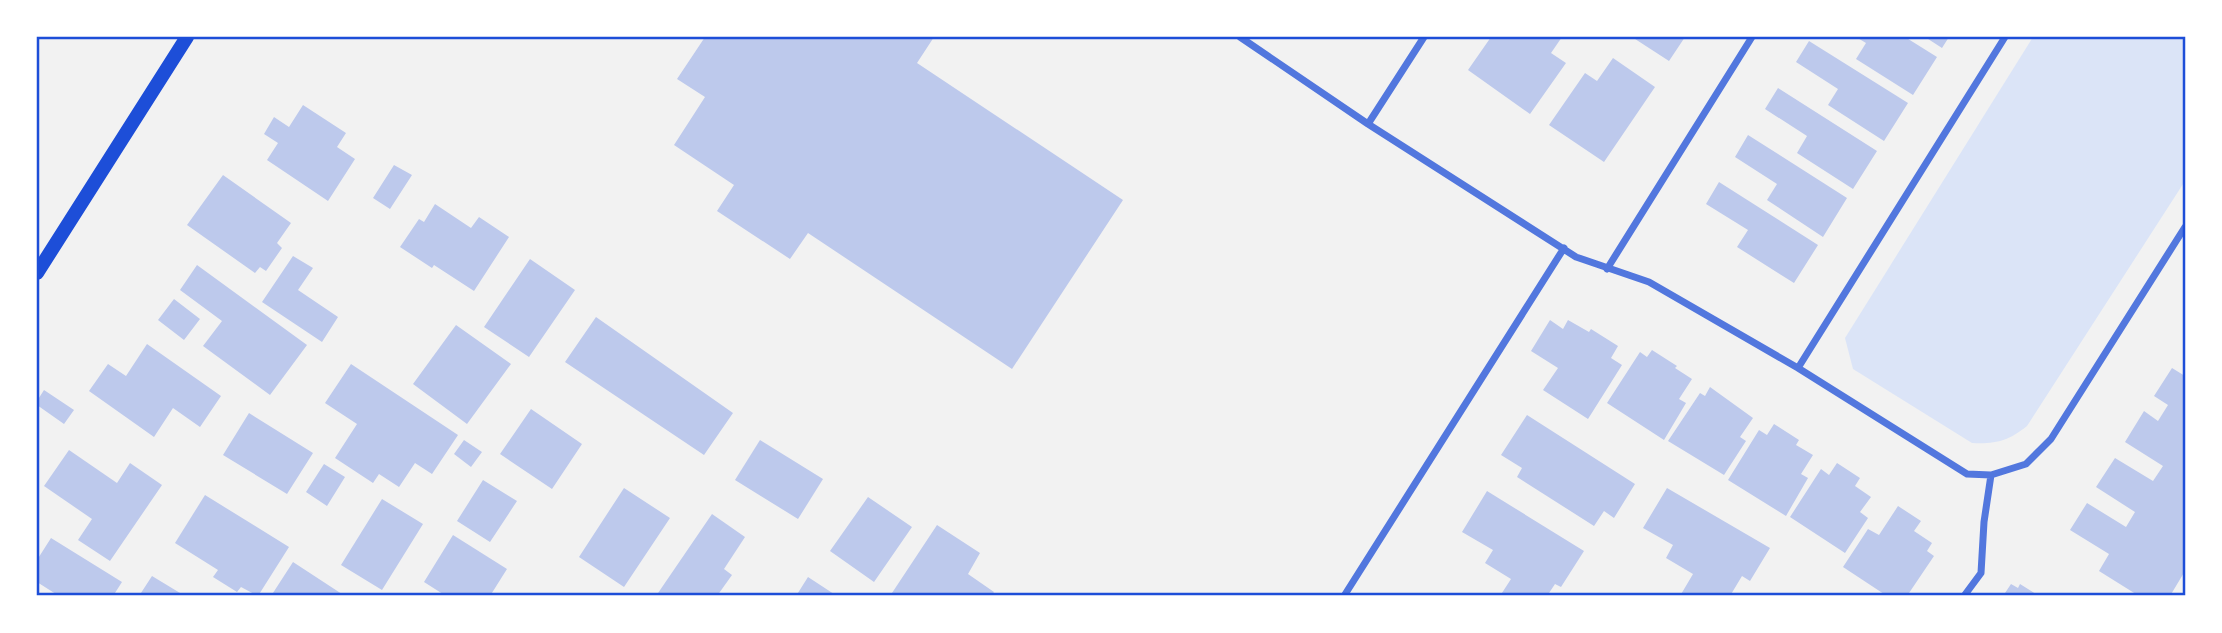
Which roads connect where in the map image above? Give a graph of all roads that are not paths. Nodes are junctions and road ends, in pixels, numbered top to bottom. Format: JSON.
{"nodes":[{"id":1,"x":187,"y":37,"type":"edge"},
{"id":2,"x":1240,"y":37,"type":"edge"},
{"id":3,"x":1424,"y":37,"type":"edge"},
{"id":4,"x":1752,"y":37,"type":"edge"},
{"id":5,"x":2005,"y":37,"type":"edge"},
{"id":6,"x":1368,"y":124,"type":"junction"},
{"id":7,"x":2185,"y":227,"type":"edge"},
{"id":8,"x":1564,"y":248,"type":"junction"},
{"id":9,"x":1608,"y":269,"type":"junction"},
{"id":10,"x":37,"y":274,"type":"edge"},
{"id":11,"x":1798,"y":369,"type":"junction"},
{"id":12,"x":1991,"y":475,"type":"junction"},
{"id":13,"x":1345,"y":596,"type":"edge"},
{"id":14,"x":1964,"y":596,"type":"edge"}],
"edges":[{"from":1,"to":10,"type":"main road"},
{"from":2,"to":6,"type":"street"},
{"from":3,"to":6,"type":"street"},
{"from":4,"to":9,"type":"street"},
{"from":5,"to":11,"type":"street"},
{"from":6,"to":8,"type":"street"},
{"from":7,"to":12,"type":"street"},
{"from":8,"to":9,"type":"street"},
{"from":8,"to":13,"type":"street"},
{"from":9,"to":11,"type":"street"},
{"from":11,"to":12,"type":"street"},
{"from":12,"to":14,"type":"street"}]}
